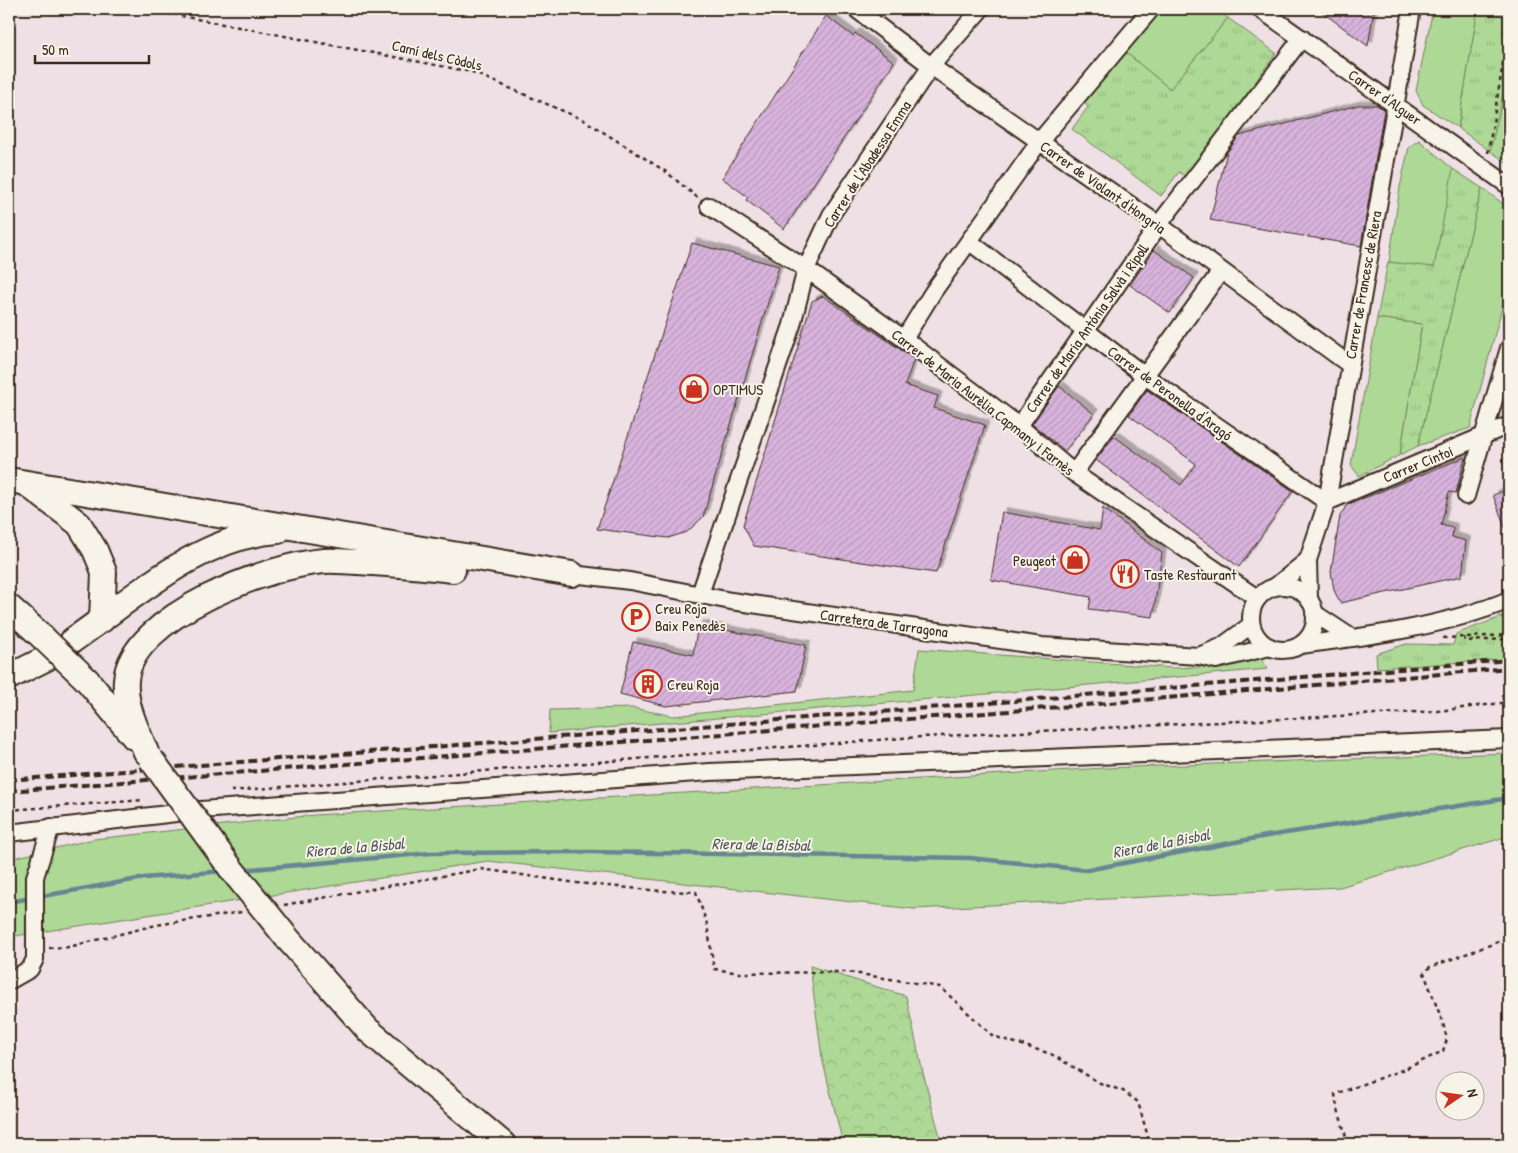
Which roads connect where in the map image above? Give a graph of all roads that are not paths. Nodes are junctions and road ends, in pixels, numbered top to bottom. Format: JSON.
{"nodes":[{"id":1,"x":856,"y":9,"type":"edge"},
{"id":2,"x":981,"y":9,"type":"edge"},
{"id":3,"x":1151,"y":9,"type":"edge"},
{"id":4,"x":1260,"y":9,"type":"edge"},
{"id":5,"x":1412,"y":9,"type":"edge"},
{"id":6,"x":1302,"y":38,"type":"junction"},
{"id":7,"x":931,"y":66,"type":"junction"},
{"id":8,"x":1394,"y":103,"type":"junction"},
{"id":9,"x":1039,"y":142,"type":"junction"},
{"id":10,"x":1509,"y":186,"type":"edge"},
{"id":11,"x":709,"y":206,"type":"road end"},
{"id":12,"x":1159,"y":225,"type":"junction"},
{"id":13,"x":970,"y":242,"type":"junction"},
{"id":14,"x":806,"y":269,"type":"junction"},
{"id":15,"x":1221,"y":271,"type":"junction"},
{"id":16,"x":1084,"y":329,"type":"junction"},
{"id":17,"x":904,"y":339,"type":"junction"},
{"id":18,"x":1509,"y":348,"type":"edge"},
{"id":19,"x":1350,"y":365,"type":"junction"},
{"id":20,"x":1145,"y":376,"type":"junction"},
{"id":21,"x":1509,"y":425,"type":"edge"},
{"id":22,"x":1019,"y":426,"type":"junction"},
{"id":23,"x":1484,"y":437,"type":"junction"},
{"id":24,"x":1074,"y":473,"type":"junction"},
{"id":25,"x":16,"y":481,"type":"edge"},
{"id":26,"x":1466,"y":496,"type":"dead end"},
{"id":27,"x":1327,"y":502,"type":"junction"},
{"id":28,"x":297,"y":530,"type":"junction"},
{"id":29,"x":1308,"y":560,"type":"junction"},
{"id":30,"x":572,"y":574,"type":"junction"},
{"id":31,"x":1276,"y":586,"type":"junction"},
{"id":32,"x":700,"y":594,"type":"junction"},
{"id":33,"x":1257,"y":598,"type":"junction"},
{"id":34,"x":1509,"y":600,"type":"edge"},
{"id":35,"x":1312,"y":606,"type":"junction"},
{"id":36,"x":9,"y":607,"type":"edge"},
{"id":37,"x":102,"y":620,"type":"junction"},
{"id":38,"x":1251,"y":625,"type":"junction"},
{"id":39,"x":1352,"y":638,"type":"junction"},
{"id":40,"x":73,"y":640,"type":"dead end"},
{"id":41,"x":1300,"y":645,"type":"junction"},
{"id":42,"x":1270,"y":647,"type":"junction"},
{"id":43,"x":1199,"y":656,"type":"junction"},
{"id":44,"x":47,"y":658,"type":"dead end"},
{"id":45,"x":9,"y":677,"type":"edge"},
{"id":46,"x":1509,"y":739,"type":"edge"},
{"id":47,"x":149,"y":756,"type":"junction"},
{"id":48,"x":51,"y":827,"type":"junction"},
{"id":49,"x":9,"y":833,"type":"edge"},
{"id":50,"x":9,"y":981,"type":"edge"},
{"id":51,"x":503,"y":1144,"type":"edge"}],
"edges":[{"from":1,"to":7,"type":"street","name":"Carrer de Violant d'Hongria"},
{"from":2,"to":7,"type":"street","name":"Carrer de l'Abadessa Emma"},
{"from":3,"to":9,"type":"street"},
{"from":4,"to":6,"type":"street","name":"Carrer d'Alguer"},
{"from":5,"to":8,"type":"street","name":"Carrer de Francesc de Riera"},
{"from":6,"to":8,"type":"street","name":"Carrer d'Alguer"},
{"from":6,"to":12,"type":"street","name":"Carrer de Maria Antónia Salvà i Ripoll"},
{"from":7,"to":9,"type":"street","name":"Carrer de Violant d'Hongria"},
{"from":7,"to":14,"type":"street","name":"Carrer de l'Abadessa Emma"},
{"from":8,"to":10,"type":"street","name":"Carrer d'Alguer"},
{"from":8,"to":19,"type":"street","name":"Carrer de Francesc de Riera"},
{"from":9,"to":12,"type":"street","name":"Carrer de Violant d'Hongria"},
{"from":9,"to":13,"type":"street"},
{"from":11,"to":14,"type":"street","name":"Carrer de Maria Aurèlia Capmany i Farnès"},
{"from":12,"to":15,"type":"street","name":"Carrer de Violant d'Hongria"},
{"from":12,"to":16,"type":"street","name":"Carrer de Maria Antónia Salvà i Ripoll"},
{"from":13,"to":16,"type":"street","name":"Carrer de Peronella d'Aragó"},
{"from":13,"to":17,"type":"street"},
{"from":14,"to":17,"type":"street","name":"Carrer de Maria Aurèlia Capmany i Farnès"},
{"from":14,"to":32,"type":"street","name":"Carrer de l'Abadessa Emma"},
{"from":15,"to":19,"type":"street","name":"Carrer de Violant d'Hongria"},
{"from":15,"to":20,"type":"street"},
{"from":16,"to":20,"type":"street","name":"Carrer de Peronella d'Aragó"},
{"from":16,"to":22,"type":"street","name":"Carrer de Maria Antónia Salvà i Ripoll"},
{"from":17,"to":22,"type":"street","name":"Carrer de Maria Aurèlia Capmany i Farnès"},
{"from":18,"to":23,"type":"street"},
{"from":19,"to":27,"type":"street","name":"Carrer de Francesc de Riera"},
{"from":20,"to":24,"type":"street"},
{"from":20,"to":27,"type":"street","name":"Carrer de Peronella d'Aragó"},
{"from":21,"to":23,"type":"street","name":"Carrer Cintoi"},
{"from":22,"to":24,"type":"street","name":"Carrer de Maria Aurèlia Capmany i Farnès"},
{"from":23,"to":26,"type":"street"},
{"from":23,"to":27,"type":"street","name":"Carrer Cintoi"},
{"from":24,"to":33,"type":"street","name":"Carrer de Maria Aurèlia Capmany i Farnès"},
{"from":25,"to":28,"type":"highway"},
{"from":25,"to":37,"type":"highway"},
{"from":27,"to":29,"type":"street","name":"Carrer de Francesc de Riera"},
{"from":28,"to":30,"type":"highway"},
{"from":28,"to":37,"type":"highway"},
{"from":29,"to":31,"type":"street"},
{"from":29,"to":35,"type":"street","name":"Carrer de Francesc de Riera"},
{"from":30,"to":32,"type":"street","name":"Carretera de Tarragona"},
{"from":30,"to":47,"type":"highway"},
{"from":31,"to":33,"type":"street"},
{"from":31,"to":35,"type":"street"},
{"from":32,"to":43,"type":"street","name":"Carretera de Tarragona"},
{"from":33,"to":38,"type":"street"},
{"from":34,"to":39,"type":"street"},
{"from":35,"to":39,"type":"street"},
{"from":35,"to":41,"type":"street"},
{"from":36,"to":47,"type":"highway","bridge":true},
{"from":37,"to":40,"type":"highway"},
{"from":38,"to":42,"type":"street"},
{"from":38,"to":43,"type":"street","name":"Carretera de Tarragona"},
{"from":39,"to":41,"type":"street"},
{"from":41,"to":42,"type":"street"},
{"from":42,"to":43,"type":"street","name":"Carretera de Tarragona"},
{"from":44,"to":45,"type":"highway"},
{"from":46,"to":48,"type":"street"},
{"from":47,"to":51,"type":"highway","bridge":true},
{"from":48,"to":49,"type":"street"},
{"from":48,"to":50,"type":"street"}]}
